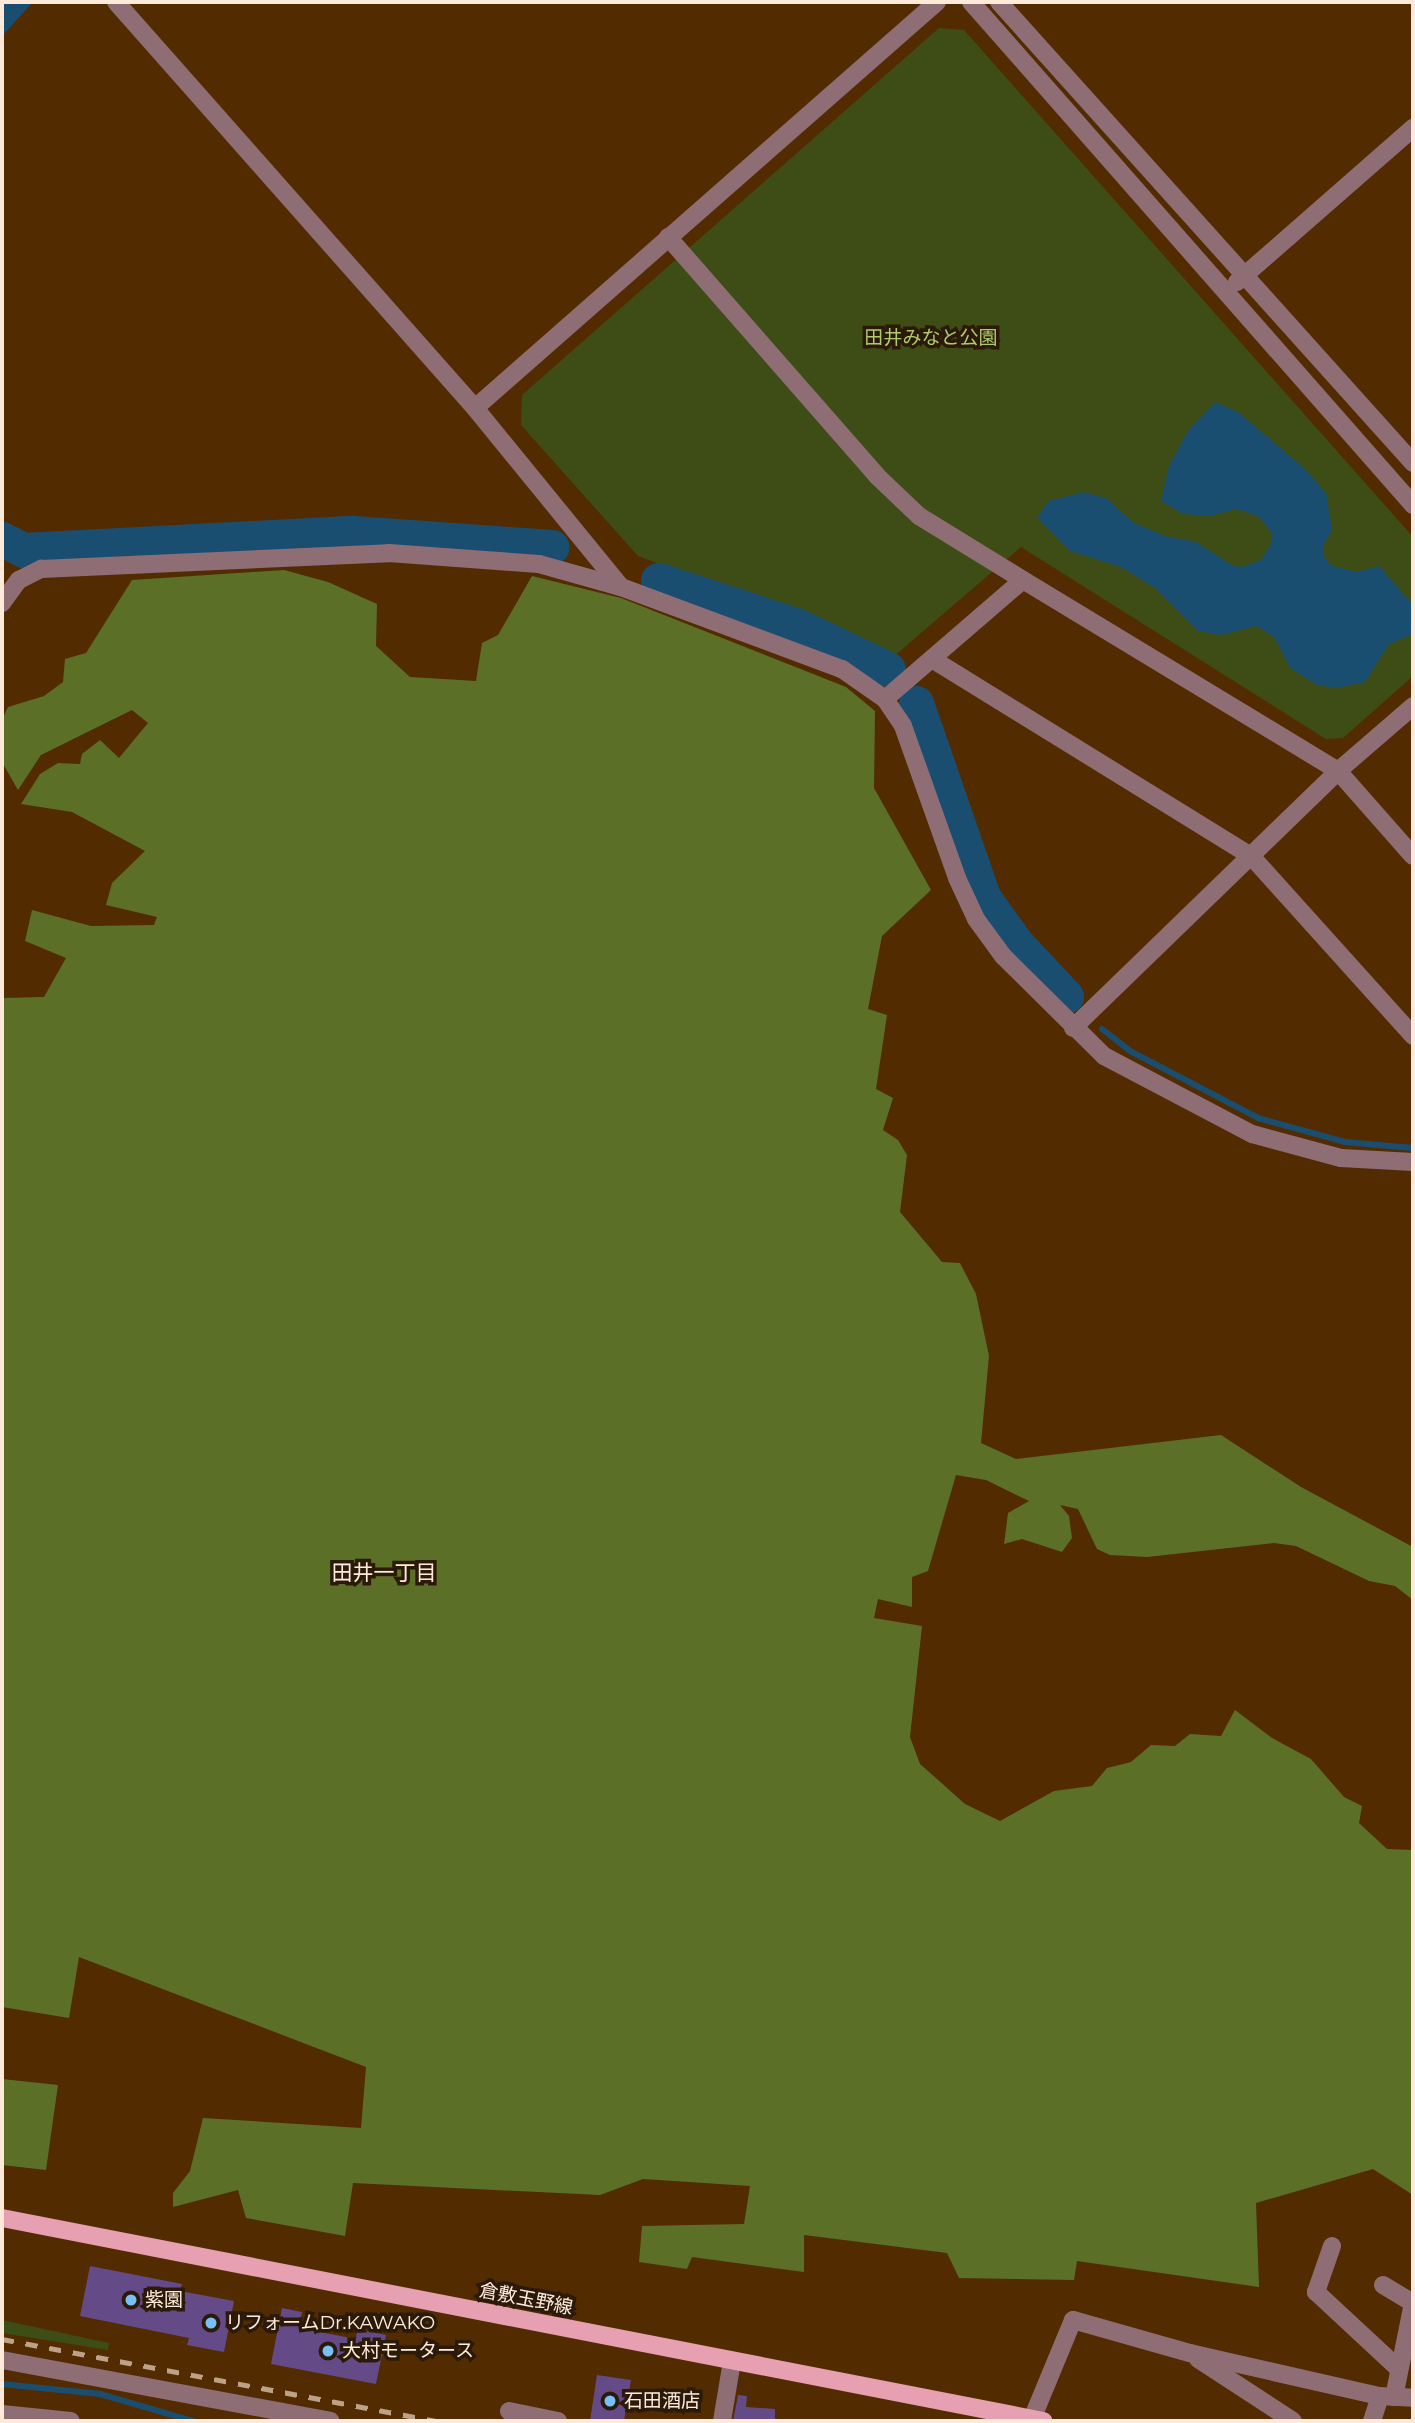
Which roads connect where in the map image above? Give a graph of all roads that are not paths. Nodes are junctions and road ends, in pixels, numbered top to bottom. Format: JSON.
{"nodes":[{"id":1,"x":116,"y":2,"type":"edge"},
{"id":2,"x":937,"y":2,"type":"edge"},
{"id":3,"x":971,"y":2,"type":"edge"},
{"id":4,"x":999,"y":2,"type":"edge"},
{"id":5,"x":1413,"y":128,"type":"edge"},
{"id":6,"x":668,"y":237,"type":"junction"},
{"id":7,"x":1245,"y":275,"type":"junction"},
{"id":8,"x":1228,"y":290,"type":"junction"},
{"id":9,"x":475,"y":408,"type":"junction"},
{"id":10,"x":1413,"y":463,"type":"edge"},
{"id":11,"x":1413,"y":505,"type":"edge"},
{"id":12,"x":1023,"y":580,"type":"junction"},
{"id":13,"x":621,"y":587,"type":"junction"},
{"id":14,"x":2,"y":600,"type":"edge"},
{"id":15,"x":932,"y":659,"type":"junction"},
{"id":16,"x":885,"y":699,"type":"junction"},
{"id":17,"x":1413,"y":706,"type":"edge"},
{"id":18,"x":1338,"y":771,"type":"junction"},
{"id":19,"x":1413,"y":856,"type":"edge"},
{"id":20,"x":1252,"y":857,"type":"junction"},
{"id":21,"x":1073,"y":1028,"type":"junction"},
{"id":22,"x":1413,"y":1036,"type":"edge"},
{"id":23,"x":1413,"y":1163,"type":"edge"},
{"id":24,"x":2,"y":2218,"type":"edge"},
{"id":25,"x":1332,"y":2246,"type":"dead end"},
{"id":26,"x":1383,"y":2285,"type":"dead end"},
{"id":27,"x":1190,"y":2353,"type":"junction"},
{"id":28,"x":2,"y":2360,"type":"edge"},
{"id":29,"x":732,"y":2361,"type":"junction"},
{"id":30,"x":1399,"y":2369,"type":"junction"},
{"id":31,"x":1387,"y":2396,"type":"junction"},
{"id":32,"x":1413,"y":2398,"type":"edge"},
{"id":33,"x":509,"y":2411,"type":"dead end"},
{"id":34,"x":2,"y":2414,"type":"edge"},
{"id":35,"x":1037,"y":2420,"type":"edge"},
{"id":36,"x":71,"y":2421,"type":"edge"},
{"id":37,"x":330,"y":2421,"type":"edge"},
{"id":38,"x":558,"y":2421,"type":"edge"},
{"id":39,"x":722,"y":2421,"type":"edge"},
{"id":40,"x":1293,"y":2421,"type":"edge"},
{"id":41,"x":1372,"y":2421,"type":"edge"}],
"edges":[{"from":1,"to":9,"type":"street"},
{"from":2,"to":6,"type":"street"},
{"from":3,"to":8,"type":"street"},
{"from":4,"to":7,"type":"street"},
{"from":5,"to":7,"type":"street"},
{"from":6,"to":9,"type":"street"},
{"from":6,"to":12,"type":"street"},
{"from":7,"to":8,"type":"street"},
{"from":7,"to":10,"type":"street"},
{"from":8,"to":11,"type":"street"},
{"from":9,"to":13,"type":"street"},
{"from":12,"to":15,"type":"street"},
{"from":12,"to":18,"type":"street"},
{"from":13,"to":14,"type":"street"},
{"from":13,"to":16,"type":"street"},
{"from":15,"to":16,"type":"street"},
{"from":15,"to":20,"type":"street"},
{"from":16,"to":21,"type":"street"},
{"from":17,"to":18,"type":"street"},
{"from":18,"to":19,"type":"street"},
{"from":18,"to":20,"type":"street"},
{"from":20,"to":21,"type":"street"},
{"from":20,"to":22,"type":"street"},
{"from":21,"to":23,"type":"street"},
{"from":24,"to":29,"type":"main road","name":"倉敷玉野線"},
{"from":25,"to":30,"type":"street"},
{"from":26,"to":30,"type":"street"},
{"from":27,"to":31,"type":"street"},
{"from":27,"to":35,"type":"street"},
{"from":27,"to":40,"type":"street"},
{"from":28,"to":37,"type":"street"},
{"from":29,"to":35,"type":"main road","name":"倉敷玉野線"},
{"from":29,"to":39,"type":"street"},
{"from":30,"to":31,"type":"street"},
{"from":31,"to":32,"type":"street"},
{"from":31,"to":41,"type":"street"},
{"from":33,"to":38,"type":"street"},
{"from":34,"to":36,"type":"street"}]}
